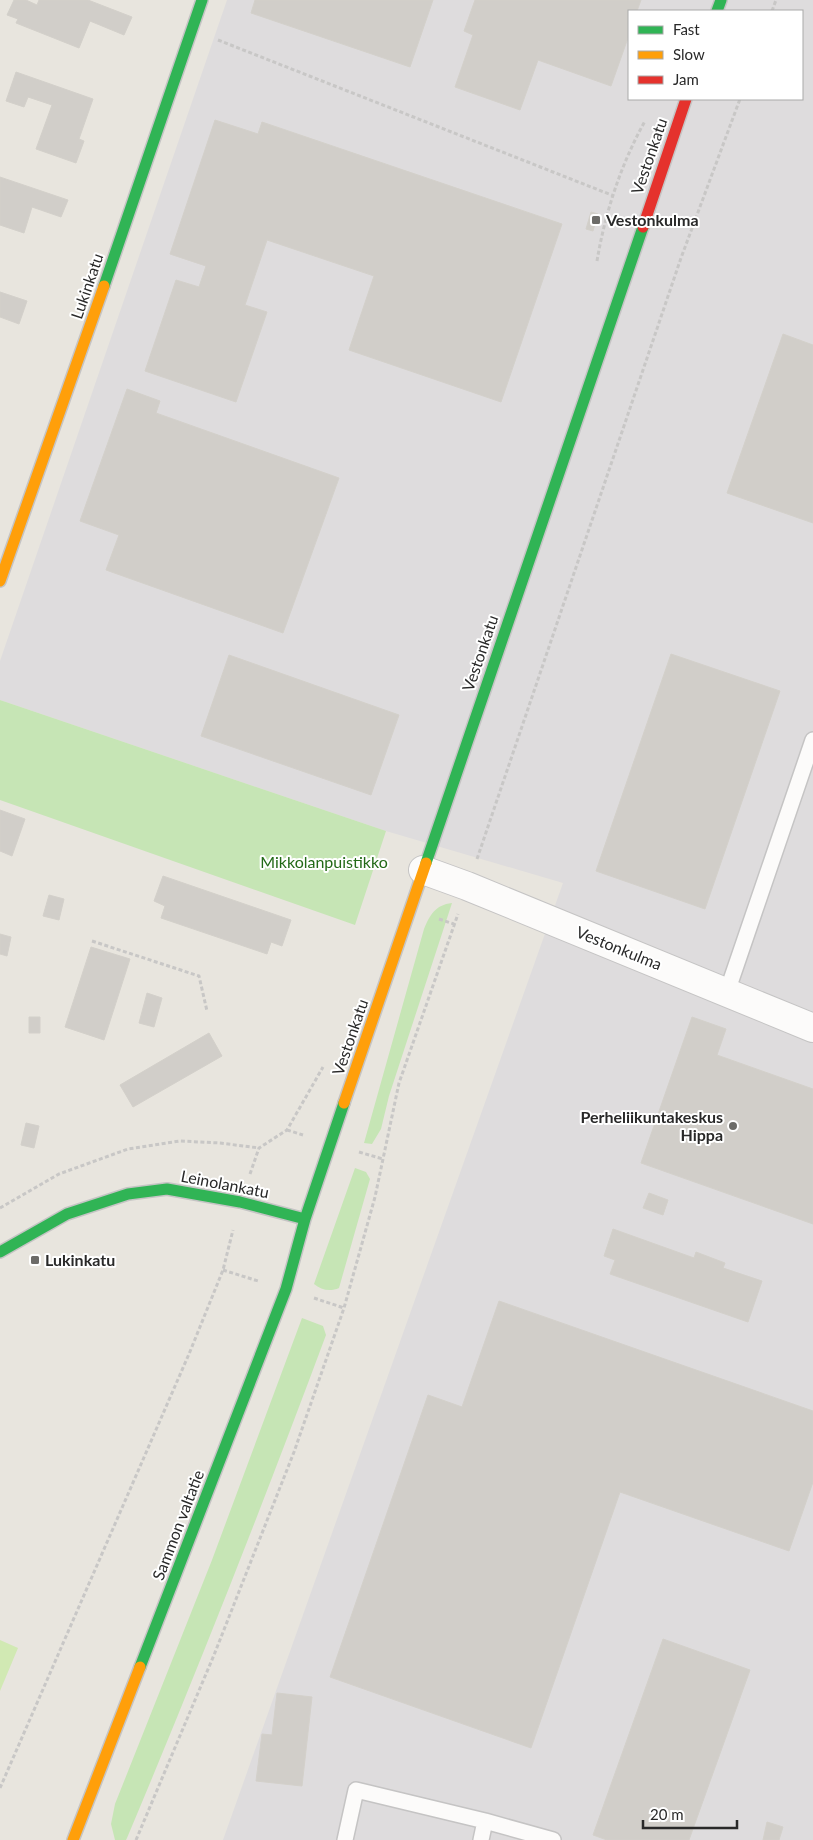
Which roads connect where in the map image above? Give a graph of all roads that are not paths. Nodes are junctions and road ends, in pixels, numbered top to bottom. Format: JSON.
{"nodes":[{"id":1,"x":202,"y":0,"type":"edge"},
{"id":2,"x":686,"y":100,"type":"edge"},
{"id":3,"x":0,"y":582,"type":"edge"},
{"id":4,"x":813,"y":740,"type":"edge"},
{"id":5,"x":423,"y":870,"type":"junction"},
{"id":6,"x":727,"y":992,"type":"junction"},
{"id":7,"x":813,"y":1028,"type":"edge"},
{"id":8,"x":305,"y":1219,"type":"junction"},
{"id":9,"x":0,"y":1252,"type":"edge"},
{"id":10,"x":485,"y":1821,"type":"junction"},
{"id":11,"x":73,"y":1840,"type":"edge"},
{"id":12,"x":345,"y":1840,"type":"edge"},
{"id":13,"x":481,"y":1840,"type":"edge"},
{"id":14,"x":553,"y":1840,"type":"edge"}],
"edges":[{"from":1,"to":3,"type":"main road","name":"Lukinkatu"},
{"from":2,"to":5,"type":"main road","name":"Vestonkatu"},
{"from":4,"to":6,"type":"lane"},
{"from":5,"to":6,"type":"street","name":"Vestonkulma"},
{"from":5,"to":8,"type":"main road","name":"Vestonkatu"},
{"from":6,"to":7,"type":"street","name":"Vestonkulma"},
{"from":8,"to":9,"type":"main road","name":"Leinolankatu"},
{"from":8,"to":11,"type":"main road","name":"Sammon valtatie"},
{"from":10,"to":12,"type":"lane"},
{"from":10,"to":13,"type":"lane"},
{"from":10,"to":14,"type":"lane"}]}
